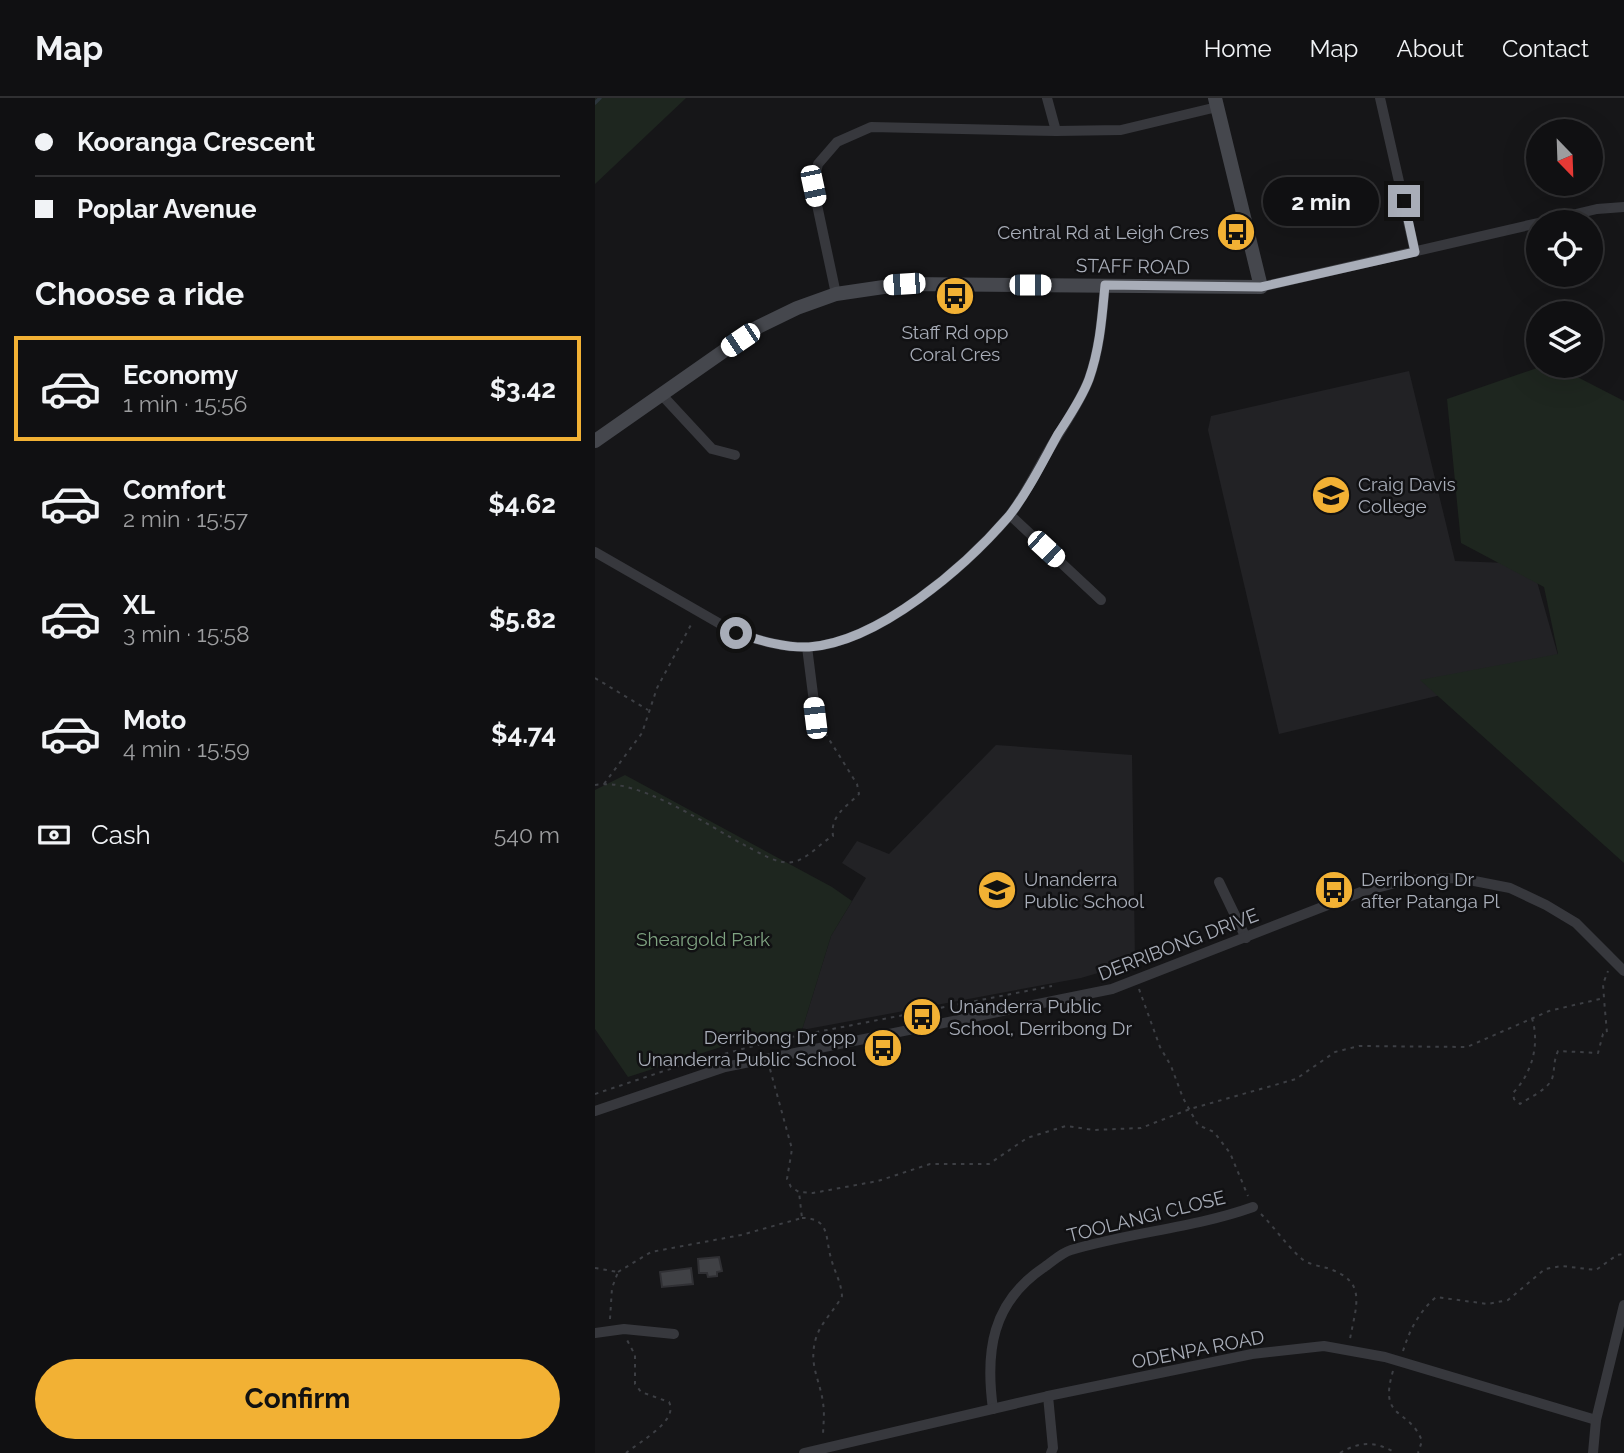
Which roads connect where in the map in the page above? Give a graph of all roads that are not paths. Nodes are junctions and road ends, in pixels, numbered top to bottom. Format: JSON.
{"nodes":[{"id":1,"x":1047,"y":98,"type":"edge"},
{"id":2,"x":1380,"y":98,"type":"edge"},
{"id":3,"x":1216,"y":103,"type":"edge"},
{"id":4,"x":1056,"y":131,"type":"junction"},
{"id":5,"x":1624,"y":207,"type":"edge"},
{"id":6,"x":1593,"y":210,"type":"edge"},
{"id":7,"x":1526,"y":226,"type":"edge"},
{"id":8,"x":1415,"y":252,"type":"junction"},
{"id":9,"x":1105,"y":285,"type":"junction"},
{"id":10,"x":1261,"y":287,"type":"junction"},
{"id":11,"x":836,"y":294,"type":"junction"},
{"id":12,"x":661,"y":394,"type":"junction"},
{"id":13,"x":595,"y":441,"type":"edge"},
{"id":14,"x":735,"y":455,"type":"dead end"},
{"id":15,"x":1010,"y":514,"type":"junction"},
{"id":16,"x":595,"y":552,"type":"edge"},
{"id":17,"x":1101,"y":600,"type":"dead end"},
{"id":18,"x":807,"y":647,"type":"junction"},
{"id":19,"x":815,"y":718,"type":"road end"},
{"id":20,"x":1219,"y":882,"type":"dead end"},
{"id":21,"x":1246,"y":938,"type":"junction"},
{"id":22,"x":1624,"y":971,"type":"edge"},
{"id":23,"x":595,"y":1111,"type":"edge"},
{"id":24,"x":1253,"y":1206,"type":"road end"},
{"id":25,"x":1624,"y":1305,"type":"edge"},
{"id":26,"x":595,"y":1333,"type":"edge"},
{"id":27,"x":674,"y":1334,"type":"dead end"},
{"id":28,"x":1048,"y":1396,"type":"junction"},
{"id":29,"x":993,"y":1409,"type":"junction"},
{"id":30,"x":1596,"y":1420,"type":"junction"},
{"id":31,"x":804,"y":1453,"type":"edge"},
{"id":32,"x":1051,"y":1453,"type":"edge"},
{"id":33,"x":1594,"y":1453,"type":"edge"}],
"edges":[{"from":1,"to":4,"type":"street"},
{"from":2,"to":8,"type":"street"},
{"from":3,"to":4,"type":"street"},
{"from":3,"to":10,"type":"street"},
{"from":4,"to":11,"type":"street"},
{"from":5,"to":6,"type":"street","name":"STAFF ROAD"},
{"from":7,"to":8,"type":"street","name":"STAFF ROAD"},
{"from":8,"to":10,"type":"street","name":"STAFF ROAD"},
{"from":9,"to":10,"type":"street","name":"STAFF ROAD"},
{"from":9,"to":11,"type":"street","name":"STAFF ROAD"},
{"from":9,"to":15,"type":"street"},
{"from":11,"to":12,"type":"street","name":"STAFF ROAD"},
{"from":12,"to":13,"type":"street","name":"STAFF ROAD"},
{"from":12,"to":14,"type":"street"},
{"from":15,"to":17,"type":"street"},
{"from":15,"to":18,"type":"street"},
{"from":16,"to":18,"type":"street"},
{"from":18,"to":19,"type":"street"},
{"from":20,"to":21,"type":"street"},
{"from":21,"to":22,"type":"street","name":"DERRIBONG DRIVE"},
{"from":21,"to":23,"type":"street","name":"DERRIBONG DRIVE"},
{"from":24,"to":29,"type":"street","name":"TOOLANGI CLOSE"},
{"from":25,"to":30,"type":"street"},
{"from":26,"to":27,"type":"street"},
{"from":28,"to":29,"type":"street","name":"ODENPA ROAD"},
{"from":28,"to":30,"type":"street","name":"ODENPA ROAD"},
{"from":28,"to":32,"type":"street"},
{"from":29,"to":31,"type":"street","name":"ODENPA ROAD"},
{"from":30,"to":33,"type":"street"}]}
